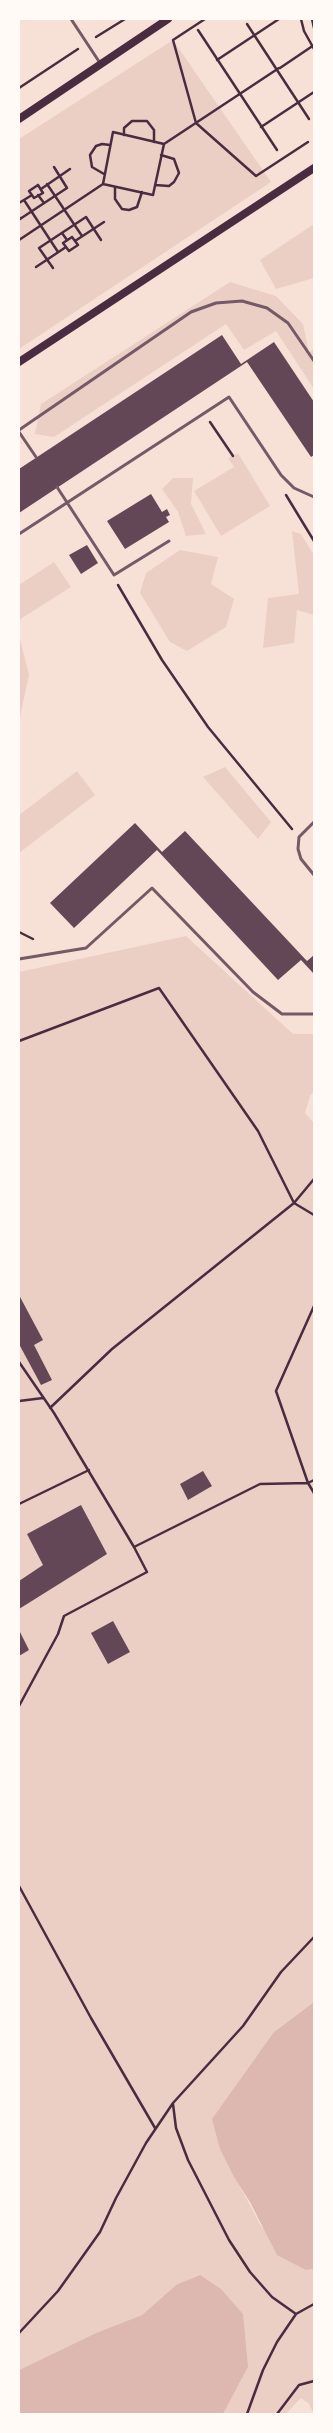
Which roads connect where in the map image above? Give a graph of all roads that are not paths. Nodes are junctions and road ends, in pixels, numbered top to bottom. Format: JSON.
{"nodes":[{"id":1,"x":71,"y":19,"type":"edge"},
{"id":2,"x":168,"y":19,"type":"edge"},
{"id":3,"x":101,"y":64,"type":"junction"},
{"id":4,"x":19,"y":118,"type":"edge"},
{"id":5,"x":314,"y":168,"type":"edge"},
{"id":6,"x":314,"y":361,"type":"edge"},
{"id":7,"x":19,"y":362,"type":"edge"},
{"id":8,"x":19,"y":431,"type":"edge"},
{"id":9,"x":36,"y":457,"type":"dead end"},
{"id":10,"x":57,"y":487,"type":"dead end"},
{"id":11,"x":314,"y":497,"type":"edge"},
{"id":12,"x":67,"y":502,"type":"junction"},
{"id":13,"x":19,"y":534,"type":"edge"},
{"id":14,"x":169,"y":541,"type":"dead end"},
{"id":15,"x":314,"y":822,"type":"edge"},
{"id":16,"x":314,"y":876,"type":"edge"},
{"id":17,"x":19,"y":959,"type":"edge"},
{"id":18,"x":314,"y":1014,"type":"edge"}],
"edges":[{"from":1,"to":3,"type":"lane"},
{"from":2,"to":3,"type":"main road"},
{"from":3,"to":4,"type":"main road"},
{"from":5,"to":7,"type":"main road"},
{"from":6,"to":8,"type":"lane"},
{"from":8,"to":9,"type":"lane"},
{"from":10,"to":12,"type":"lane"},
{"from":11,"to":12,"type":"lane"},
{"from":12,"to":13,"type":"lane"},
{"from":12,"to":14,"type":"lane"},
{"from":15,"to":16,"type":"lane"},
{"from":17,"to":18,"type":"lane"}]}
